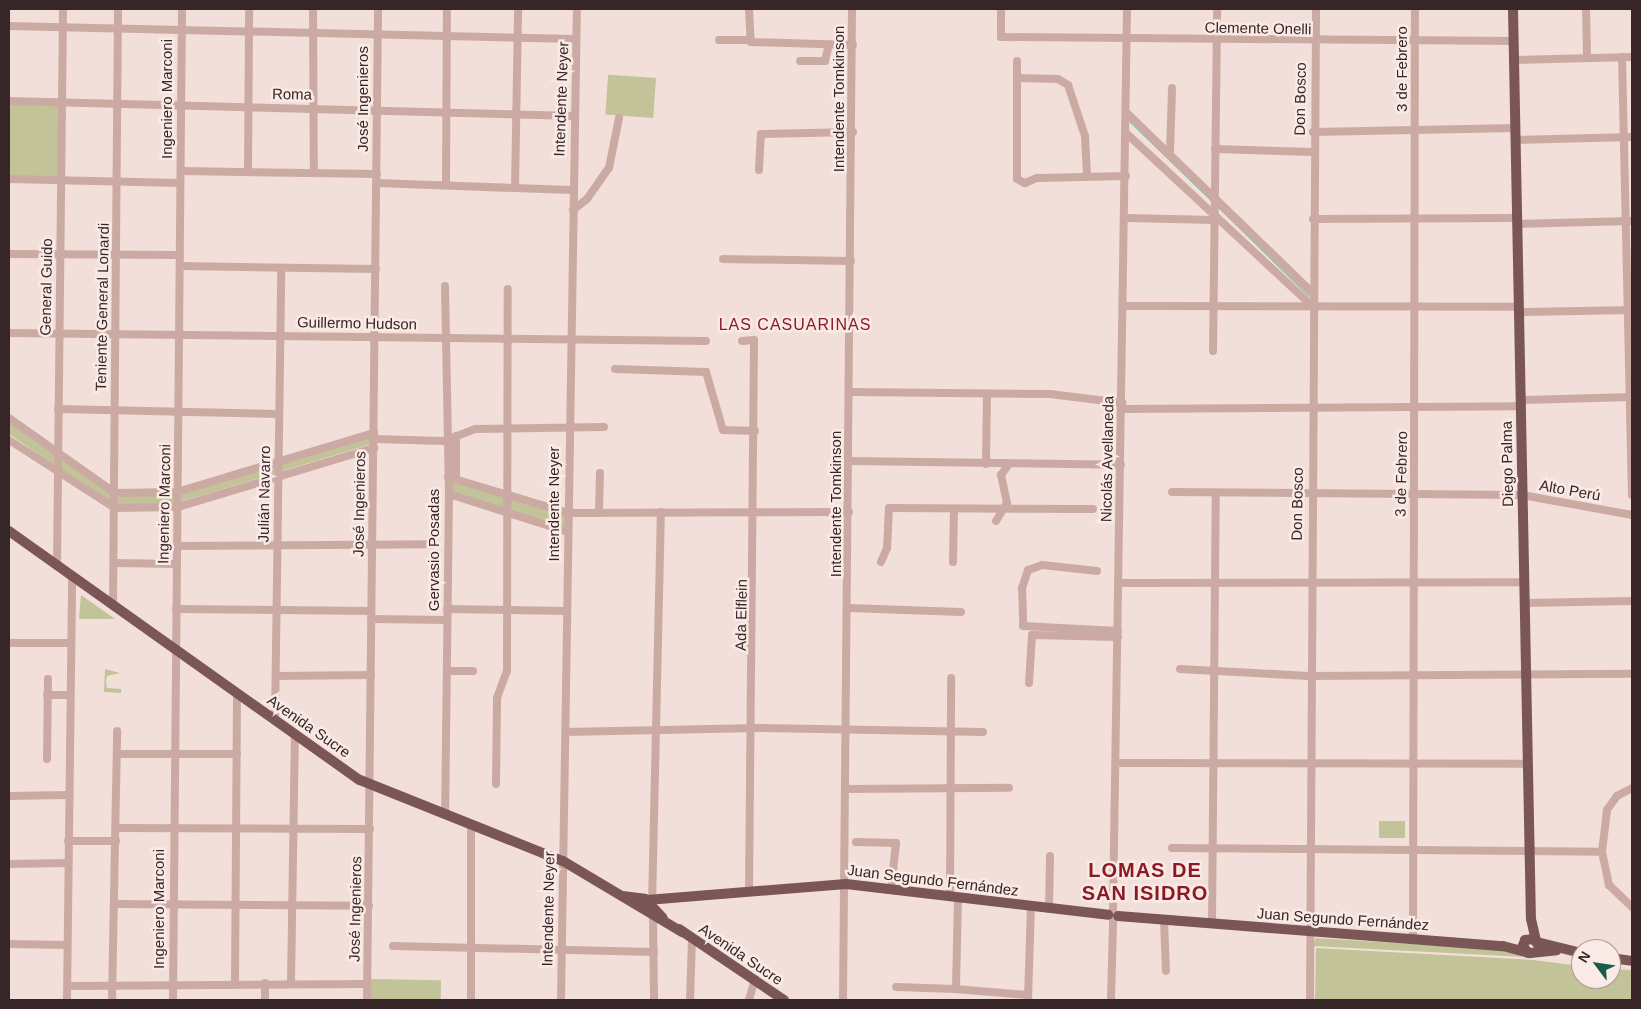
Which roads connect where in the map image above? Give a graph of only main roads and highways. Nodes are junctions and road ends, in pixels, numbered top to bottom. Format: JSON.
{"nodes":[{"id":1,"x":1513,"y":9,"type":"edge"},
{"id":2,"x":9,"y":531,"type":"edge"},
{"id":3,"x":648,"y":907,"type":"junction"},
{"id":4,"x":682,"y":932,"type":"junction"},
{"id":5,"x":1531,"y":941,"type":"junction"},
{"id":6,"x":1505,"y":946,"type":"junction"},
{"id":7,"x":1557,"y":950,"type":"junction"},
{"id":8,"x":1571,"y":952,"type":"edge"},
{"id":9,"x":1530,"y":953,"type":"junction"},
{"id":10,"x":784,"y":1000,"type":"edge"}],
"edges":[{"from":1,"to":5,"type":"main road","name":"Diego Palma"},
{"from":2,"to":3,"type":"main road","name":"Avenida Sucre"},
{"from":3,"to":4,"type":"main road","name":"Avenida Sucre"},
{"from":3,"to":4,"type":"main road","name":"Avenida Sucre"},
{"from":3,"to":6,"type":"main road","name":"Juan Segundo Fernández"},
{"from":4,"to":10,"type":"main road","name":"Avenida Sucre"},
{"from":5,"to":6,"type":"main road","name":"Juan Segundo Fernández"},
{"from":5,"to":7,"type":"main road","name":"Juan Segundo Fernández"},
{"from":5,"to":9,"type":"main road"},
{"from":6,"to":9,"type":"main road","name":"Juan Segundo Fernández"},
{"from":7,"to":8,"type":"main road","name":"Juan Segundo Fernández"},
{"from":7,"to":9,"type":"main road","name":"Juan Segundo Fernández"}]}
